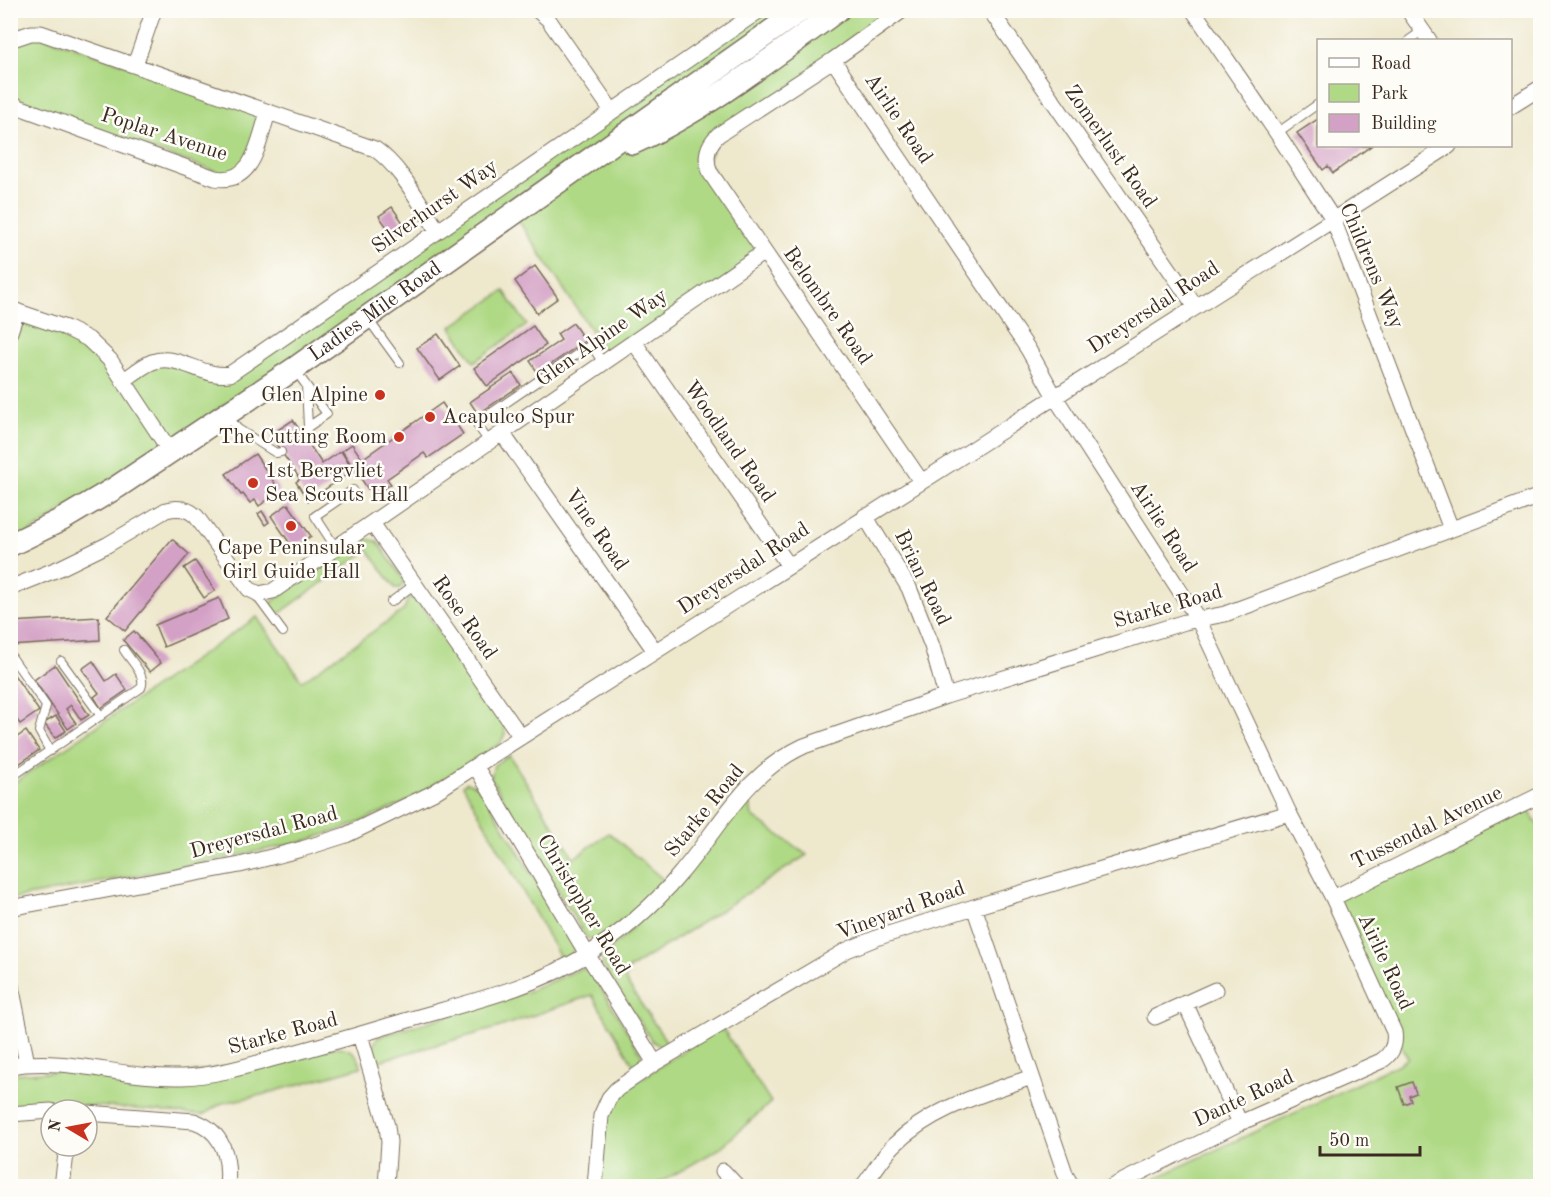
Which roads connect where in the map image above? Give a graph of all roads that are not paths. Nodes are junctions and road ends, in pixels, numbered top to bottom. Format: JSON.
{"nodes":[{"id":1,"x":154,"y":10,"type":"edge"},
{"id":2,"x":537,"y":10,"type":"edge"},
{"id":3,"x":760,"y":10,"type":"edge"},
{"id":4,"x":801,"y":10,"type":"edge"},
{"id":5,"x":838,"y":10,"type":"edge"},
{"id":6,"x":903,"y":10,"type":"edge"},
{"id":7,"x":990,"y":10,"type":"edge"},
{"id":8,"x":1193,"y":10,"type":"edge"},
{"id":9,"x":1408,"y":10,"type":"edge"},
{"id":10,"x":1426,"y":36,"type":"edge"},
{"id":11,"x":10,"y":40,"type":"edge"},
{"id":12,"x":832,"y":60,"type":"junction"},
{"id":13,"x":135,"y":64,"type":"junction"},
{"id":14,"x":1540,"y":88,"type":"edge"},
{"id":15,"x":10,"y":102,"type":"edge"},
{"id":16,"x":1317,"y":105,"type":"edge"},
{"id":17,"x":1512,"y":106,"type":"edge"},
{"id":18,"x":612,"y":111,"type":"junction"},
{"id":19,"x":268,"y":113,"type":"junction"},
{"id":20,"x":1277,"y":133,"type":"junction"},
{"id":21,"x":1447,"y":147,"type":"edge"},
{"id":22,"x":582,"y":166,"type":"junction"},
{"id":23,"x":1333,"y":219,"type":"junction"},
{"id":24,"x":438,"y":231,"type":"junction"},
{"id":25,"x":764,"y":252,"type":"junction"},
{"id":26,"x":1195,"y":306,"type":"junction"},
{"id":27,"x":14,"y":310,"type":"edge"},
{"id":28,"x":367,"y":318,"type":"junction"},
{"id":29,"x":10,"y":332,"type":"edge"},
{"id":30,"x":634,"y":342,"type":"junction"},
{"id":31,"x":400,"y":363,"type":"dead end"},
{"id":32,"x":603,"y":363,"type":"junction"},
{"id":33,"x":300,"y":377,"type":"junction"},
{"id":34,"x":123,"y":381,"type":"junction"},
{"id":35,"x":1055,"y":397,"type":"junction"},
{"id":36,"x":226,"y":415,"type":"junction"},
{"id":37,"x":308,"y":427,"type":"junction"},
{"id":38,"x":303,"y":436,"type":"dead end"},
{"id":39,"x":496,"y":438,"type":"junction"},
{"id":40,"x":170,"y":451,"type":"junction"},
{"id":41,"x":281,"y":452,"type":"dead end"},
{"id":42,"x":921,"y":481,"type":"junction"},
{"id":43,"x":353,"y":490,"type":"dead end"},
{"id":44,"x":1540,"y":496,"type":"edge"},
{"id":45,"x":866,"y":516,"type":"junction"},
{"id":46,"x":372,"y":523,"type":"junction"},
{"id":47,"x":1451,"y":529,"type":"junction"},
{"id":48,"x":10,"y":545,"type":"edge"},
{"id":49,"x":336,"y":548,"type":"junction"},
{"id":50,"x":789,"y":566,"type":"junction"},
{"id":51,"x":415,"y":584,"type":"junction"},
{"id":52,"x":10,"y":588,"type":"edge"},
{"id":53,"x":254,"y":592,"type":"junction"},
{"id":54,"x":391,"y":602,"type":"dead end"},
{"id":55,"x":1198,"y":619,"type":"junction"},
{"id":56,"x":283,"y":632,"type":"dead end"},
{"id":57,"x":124,"y":650,"type":"dead end"},
{"id":58,"x":655,"y":651,"type":"junction"},
{"id":59,"x":12,"y":656,"type":"edge"},
{"id":60,"x":61,"y":661,"type":"dead end"},
{"id":61,"x":946,"y":696,"type":"junction"},
{"id":62,"x":101,"y":716,"type":"junction"},
{"id":63,"x":521,"y":737,"type":"junction"},
{"id":64,"x":50,"y":751,"type":"junction"},
{"id":65,"x":476,"y":767,"type":"junction"},
{"id":66,"x":10,"y":778,"type":"edge"},
{"id":67,"x":1540,"y":795,"type":"edge"},
{"id":68,"x":1289,"y":813,"type":"junction"},
{"id":69,"x":1333,"y":898,"type":"junction"},
{"id":70,"x":974,"y":907,"type":"junction"},
{"id":71,"x":10,"y":908,"type":"edge"},
{"id":72,"x":587,"y":954,"type":"junction"},
{"id":73,"x":10,"y":981,"type":"edge"},
{"id":74,"x":1215,"y":990,"type":"dead end"},
{"id":75,"x":1185,"y":1004,"type":"junction"},
{"id":76,"x":1155,"y":1017,"type":"dead end"},
{"id":77,"x":360,"y":1035,"type":"junction"},
{"id":78,"x":1392,"y":1050,"type":"joint"},
{"id":79,"x":27,"y":1063,"type":"junction"},
{"id":80,"x":655,"y":1063,"type":"junction"},
{"id":81,"x":10,"y":1066,"type":"edge"},
{"id":82,"x":1032,"y":1077,"type":"junction"},
{"id":83,"x":39,"y":1112,"type":"edge"},
{"id":84,"x":10,"y":1114,"type":"edge"},
{"id":85,"x":99,"y":1114,"type":"edge"},
{"id":86,"x":1240,"y":1123,"type":"junction"},
{"id":87,"x":66,"y":1158,"type":"edge"},
{"id":88,"x":723,"y":1171,"type":"dead end"},
{"id":89,"x":62,"y":1186,"type":"edge"},
{"id":90,"x":227,"y":1186,"type":"edge"},
{"id":91,"x":386,"y":1186,"type":"edge"},
{"id":92,"x":595,"y":1186,"type":"edge"},
{"id":93,"x":737,"y":1186,"type":"edge"},
{"id":94,"x":862,"y":1186,"type":"edge"},
{"id":95,"x":1072,"y":1186,"type":"edge"},
{"id":96,"x":1113,"y":1186,"type":"edge"}],
"edges":[{"from":1,"to":13,"type":"street"},
{"from":2,"to":18,"type":"street"},
{"from":3,"to":18,"type":"street","name":"Silverhurst Way"},
{"from":4,"to":22,"type":"main road","name":"Ladies Mile Road"},
{"from":5,"to":22,"type":"main road","name":"Ladies Mile Road"},
{"from":6,"to":12,"type":"street"},
{"from":7,"to":26,"type":"street","name":"Zomerlust Road"},
{"from":8,"to":20,"type":"street","name":"Childrens Way"},
{"from":9,"to":10,"type":"street"},
{"from":11,"to":13,"type":"street"},
{"from":12,"to":25,"type":"street","name":"Belombre Road"},
{"from":12,"to":35,"type":"street","name":"Airlie Road"},
{"from":13,"to":19,"type":"street"},
{"from":14,"to":17,"type":"street"},
{"from":15,"to":19,"type":"street","name":"Poplar Avenue"},
{"from":16,"to":20,"type":"lane"},
{"from":18,"to":24,"type":"street","name":"Silverhurst Way"},
{"from":19,"to":24,"type":"street"},
{"from":20,"to":23,"type":"street","name":"Childrens Way"},
{"from":21,"to":23,"type":"street","name":"Dreyersdal Road"},
{"from":22,"to":28,"type":"main road","name":"Ladies Mile Road"},
{"from":23,"to":26,"type":"street","name":"Dreyersdal Road"},
{"from":23,"to":47,"type":"street","name":"Childrens Way"},
{"from":24,"to":34,"type":"street","name":"Silverhurst Way"},
{"from":25,"to":30,"type":"street","name":"Glen Alpine Way"},
{"from":25,"to":42,"type":"street","name":"Belombre Road"},
{"from":26,"to":35,"type":"street","name":"Dreyersdal Road"},
{"from":27,"to":29,"type":"street"},
{"from":27,"to":34,"type":"street"},
{"from":28,"to":31,"type":"lane"},
{"from":28,"to":33,"type":"main road","name":"Ladies Mile Road"},
{"from":30,"to":32,"type":"street","name":"Glen Alpine Way"},
{"from":30,"to":50,"type":"street","name":"Woodland Road"},
{"from":32,"to":39,"type":"street","name":"Glen Alpine Way"},
{"from":32,"to":39,"type":"lane"},
{"from":33,"to":36,"type":"main road","name":"Ladies Mile Road"},
{"from":33,"to":37,"type":"lane"},
{"from":33,"to":37,"type":"lane"},
{"from":34,"to":40,"type":"street"},
{"from":35,"to":42,"type":"street","name":"Dreyersdal Road"},
{"from":35,"to":55,"type":"street","name":"Airlie Road"},
{"from":36,"to":40,"type":"main road","name":"Ladies Mile Road"},
{"from":36,"to":41,"type":"lane"},
{"from":37,"to":38,"type":"lane"},
{"from":39,"to":46,"type":"street","name":"Glen Alpine Way"},
{"from":39,"to":58,"type":"street","name":"Vine Road"},
{"from":40,"to":48,"type":"main road","name":"Ladies Mile Road"},
{"from":42,"to":45,"type":"street","name":"Dreyersdal Road"},
{"from":43,"to":49,"type":"lane"},
{"from":44,"to":47,"type":"street","name":"Starke Road"},
{"from":45,"to":50,"type":"street","name":"Dreyersdal Road"},
{"from":45,"to":61,"type":"street","name":"Brian Road"},
{"from":46,"to":49,"type":"street","name":"Glen Alpine Way"},
{"from":46,"to":51,"type":"street","name":"Rose Road"},
{"from":47,"to":55,"type":"street","name":"Starke Road"},
{"from":49,"to":53,"type":"street","name":"Glen Alpine Way"},
{"from":50,"to":58,"type":"street","name":"Dreyersdal Road"},
{"from":51,"to":54,"type":"lane"},
{"from":51,"to":63,"type":"street","name":"Rose Road"},
{"from":52,"to":53,"type":"street"},
{"from":53,"to":56,"type":"lane"},
{"from":55,"to":61,"type":"street","name":"Starke Road"},
{"from":55,"to":68,"type":"street","name":"Airlie Road"},
{"from":57,"to":62,"type":"lane"},
{"from":58,"to":63,"type":"street","name":"Dreyersdal Road"},
{"from":59,"to":64,"type":"lane"},
{"from":60,"to":62,"type":"lane"},
{"from":61,"to":72,"type":"street","name":"Starke Road"},
{"from":62,"to":64,"type":"lane"},
{"from":63,"to":65,"type":"street","name":"Dreyersdal Road"},
{"from":64,"to":66,"type":"lane"},
{"from":65,"to":71,"type":"street","name":"Dreyersdal Road"},
{"from":65,"to":72,"type":"street","name":"Christopher Road"},
{"from":67,"to":69,"type":"street","name":"Tussendal Avenue"},
{"from":68,"to":69,"type":"street","name":"Airlie Road"},
{"from":68,"to":70,"type":"street","name":"Vineyard Road"},
{"from":69,"to":78,"type":"street","name":"Airlie Road"},
{"from":70,"to":80,"type":"street","name":"Vineyard Road"},
{"from":70,"to":82,"type":"street"},
{"from":72,"to":77,"type":"street","name":"Starke Road"},
{"from":72,"to":80,"type":"street","name":"Christopher Road"},
{"from":73,"to":79,"type":"street"},
{"from":74,"to":75,"type":"street"},
{"from":75,"to":76,"type":"street"},
{"from":75,"to":86,"type":"street"},
{"from":77,"to":79,"type":"street","name":"Starke Road"},
{"from":77,"to":91,"type":"street"},
{"from":78,"to":86,"type":"street","name":"Dante Road"},
{"from":79,"to":81,"type":"street","name":"Starke Road"},
{"from":80,"to":92,"type":"street","name":"Vineyard Road"},
{"from":82,"to":94,"type":"street"},
{"from":82,"to":95,"type":"street"},
{"from":83,"to":84,"type":"street"},
{"from":85,"to":90,"type":"street"},
{"from":86,"to":96,"type":"street","name":"Dante Road"},
{"from":87,"to":89,"type":"street"},
{"from":88,"to":93,"type":"street"}]}
